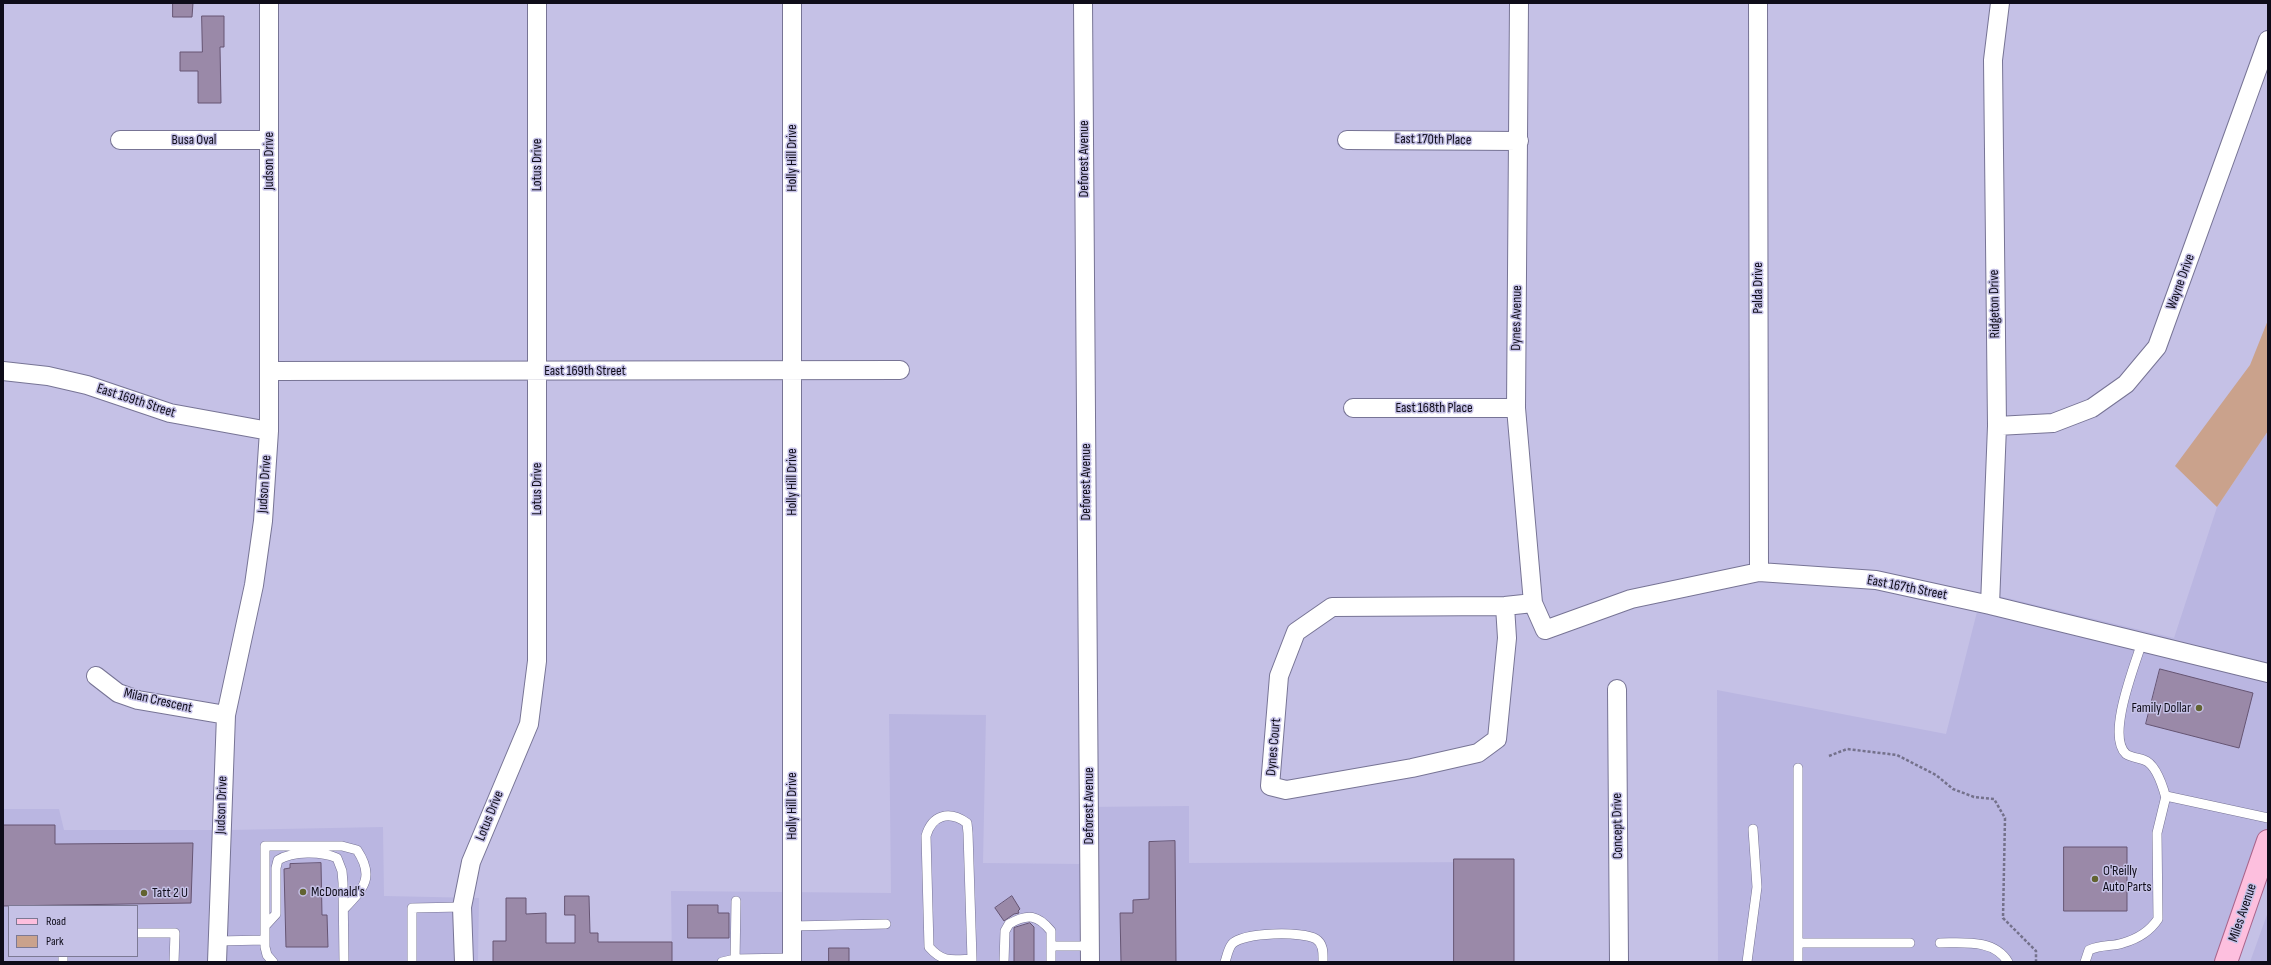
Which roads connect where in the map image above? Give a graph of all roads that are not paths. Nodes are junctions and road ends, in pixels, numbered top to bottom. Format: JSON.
{"nodes":[{"id":1,"x":269,"y":3,"type":"edge"},
{"id":2,"x":537,"y":3,"type":"edge"},
{"id":3,"x":792,"y":3,"type":"edge"},
{"id":4,"x":1083,"y":3,"type":"edge"},
{"id":5,"x":1519,"y":3,"type":"edge"},
{"id":6,"x":1758,"y":3,"type":"edge"},
{"id":7,"x":2000,"y":3,"type":"edge"},
{"id":8,"x":2268,"y":40,"type":"edge"},
{"id":9,"x":120,"y":140,"type":"dead end"},
{"id":10,"x":269,"y":140,"type":"junction"},
{"id":11,"x":1347,"y":140,"type":"dead end"},
{"id":12,"x":1519,"y":141,"type":"junction"},
{"id":13,"x":792,"y":369,"type":"junction"},
{"id":14,"x":900,"y":370,"type":"dead end"},
{"id":15,"x":3,"y":371,"type":"edge"},
{"id":16,"x":269,"y":371,"type":"junction"},
{"id":17,"x":537,"y":371,"type":"junction"},
{"id":18,"x":1353,"y":408,"type":"dead end"},
{"id":19,"x":1516,"y":408,"type":"junction"},
{"id":20,"x":1997,"y":426,"type":"junction"},
{"id":21,"x":269,"y":431,"type":"junction"},
{"id":22,"x":1759,"y":572,"type":"junction"},
{"id":23,"x":1533,"y":603,"type":"junction"},
{"id":24,"x":1990,"y":605,"type":"junction"},
{"id":25,"x":1505,"y":606,"type":"junction"},
{"id":26,"x":1545,"y":630,"type":"joint"},
{"id":27,"x":2142,"y":642,"type":"junction"},
{"id":28,"x":2268,"y":673,"type":"edge"},
{"id":29,"x":96,"y":676,"type":"dead end"},
{"id":30,"x":1617,"y":689,"type":"dead end"},
{"id":31,"x":226,"y":715,"type":"junction"},
{"id":32,"x":1798,"y":768,"type":"dead end"},
{"id":33,"x":2166,"y":798,"type":"junction"},
{"id":34,"x":2268,"y":818,"type":"edge"},
{"id":35,"x":1754,"y":829,"type":"dead end"},
{"id":36,"x":2268,"y":841,"type":"edge"},
{"id":37,"x":736,"y":901,"type":"dead end"},
{"id":38,"x":462,"y":907,"type":"junction"},
{"id":39,"x":344,"y":909,"type":"junction"},
{"id":40,"x":886,"y":924,"type":"dead end"},
{"id":41,"x":265,"y":926,"type":"junction"},
{"id":42,"x":792,"y":926,"type":"junction"},
{"id":43,"x":138,"y":933,"type":"edge"},
{"id":44,"x":265,"y":940,"type":"junction"},
{"id":45,"x":218,"y":941,"type":"junction"},
{"id":46,"x":1798,"y":943,"type":"junction"},
{"id":47,"x":1910,"y":943,"type":"dead end"},
{"id":48,"x":1940,"y":943,"type":"dead end"},
{"id":49,"x":1051,"y":946,"type":"junction"},
{"id":50,"x":1090,"y":954,"type":"edge"},
{"id":51,"x":735,"y":960,"type":"edge"},
{"id":52,"x":792,"y":960,"type":"edge"},
{"id":53,"x":972,"y":961,"type":"edge"},
{"id":54,"x":174,"y":962,"type":"edge"},
{"id":55,"x":217,"y":962,"type":"edge"},
{"id":56,"x":273,"y":962,"type":"edge"},
{"id":57,"x":344,"y":962,"type":"edge"},
{"id":58,"x":412,"y":962,"type":"edge"},
{"id":59,"x":464,"y":962,"type":"edge"},
{"id":60,"x":722,"y":962,"type":"edge"},
{"id":61,"x":1004,"y":962,"type":"edge"},
{"id":62,"x":1051,"y":962,"type":"edge"},
{"id":63,"x":1226,"y":962,"type":"edge"},
{"id":64,"x":1323,"y":962,"type":"edge"},
{"id":65,"x":1619,"y":962,"type":"edge"},
{"id":66,"x":1747,"y":962,"type":"edge"},
{"id":67,"x":1798,"y":962,"type":"edge"},
{"id":68,"x":2008,"y":962,"type":"edge"},
{"id":69,"x":2085,"y":962,"type":"edge"},
{"id":70,"x":2226,"y":962,"type":"edge"}],
"edges":[{"from":1,"to":10,"type":"street","name":"Judson Drive"},
{"from":2,"to":17,"type":"street","name":"Lotus Drive"},
{"from":3,"to":13,"type":"street","name":"Holly Hill Drive"},
{"from":4,"to":50,"type":"street","name":"Deforest Avenue"},
{"from":5,"to":12,"type":"street","name":"Dynes Avenue"},
{"from":6,"to":22,"type":"street","name":"Palda Drive"},
{"from":7,"to":20,"type":"street","name":"Ridgeton Drive"},
{"from":8,"to":20,"type":"street","name":"Wayne Drive"},
{"from":9,"to":10,"type":"street","name":"Busa Oval"},
{"from":10,"to":16,"type":"street","name":"Judson Drive"},
{"from":11,"to":12,"type":"street","name":"East 170th Place"},
{"from":12,"to":19,"type":"street","name":"Dynes Avenue"},
{"from":13,"to":14,"type":"street","name":"East 169th Street"},
{"from":13,"to":17,"type":"street","name":"East 169th Street"},
{"from":13,"to":42,"type":"street","name":"Holly Hill Drive"},
{"from":15,"to":21,"type":"street","name":"East 169th Street"},
{"from":16,"to":17,"type":"street","name":"East 169th Street"},
{"from":16,"to":21,"type":"street","name":"Judson Drive"},
{"from":17,"to":38,"type":"street","name":"Lotus Drive"},
{"from":18,"to":19,"type":"street","name":"East 168th Place"},
{"from":19,"to":23,"type":"street","name":"Dynes Avenue"},
{"from":20,"to":24,"type":"street","name":"Ridgeton Drive"},
{"from":21,"to":31,"type":"street","name":"Judson Drive"},
{"from":22,"to":24,"type":"street","name":"East 167th Street"},
{"from":22,"to":26,"type":"street","name":"East 167th Street"},
{"from":23,"to":25,"type":"street","name":"Dynes Court"},
{"from":23,"to":26,"type":"street","name":"Dynes Avenue"},
{"from":24,"to":27,"type":"street","name":"East 167th Street"},
{"from":25,"to":25,"type":"street","name":"Dynes Court"},
{"from":27,"to":28,"type":"street","name":"East 167th Street"},
{"from":27,"to":33,"type":"lane"},
{"from":29,"to":31,"type":"street","name":"Milan Crescent"},
{"from":30,"to":65,"type":"street","name":"Concept Drive"},
{"from":31,"to":45,"type":"street","name":"Judson Drive"},
{"from":32,"to":46,"type":"lane"},
{"from":33,"to":34,"type":"lane"},
{"from":33,"to":69,"type":"lane"},
{"from":35,"to":66,"type":"lane"},
{"from":36,"to":70,"type":"main road","name":"Miles Avenue"},
{"from":37,"to":51,"type":"lane"},
{"from":38,"to":58,"type":"lane"},
{"from":38,"to":59,"type":"street","name":"Lotus Drive"},
{"from":39,"to":41,"type":"lane"},
{"from":39,"to":41,"type":"lane"},
{"from":39,"to":57,"type":"lane"},
{"from":40,"to":42,"type":"lane"},
{"from":41,"to":44,"type":"lane"},
{"from":42,"to":52,"type":"street","name":"Holly Hill Drive"},
{"from":43,"to":54,"type":"lane"},
{"from":44,"to":45,"type":"lane"},
{"from":44,"to":56,"type":"lane"},
{"from":45,"to":55,"type":"street","name":"Judson Drive"},
{"from":46,"to":47,"type":"lane"},
{"from":46,"to":67,"type":"lane"},
{"from":48,"to":68,"type":"lane"},
{"from":49,"to":50,"type":"lane"},
{"from":49,"to":61,"type":"lane"},
{"from":49,"to":62,"type":"lane"},
{"from":51,"to":52,"type":"lane"},
{"from":51,"to":60,"type":"lane"},
{"from":53,"to":53,"type":"lane"},
{"from":63,"to":64,"type":"lane"}]}
